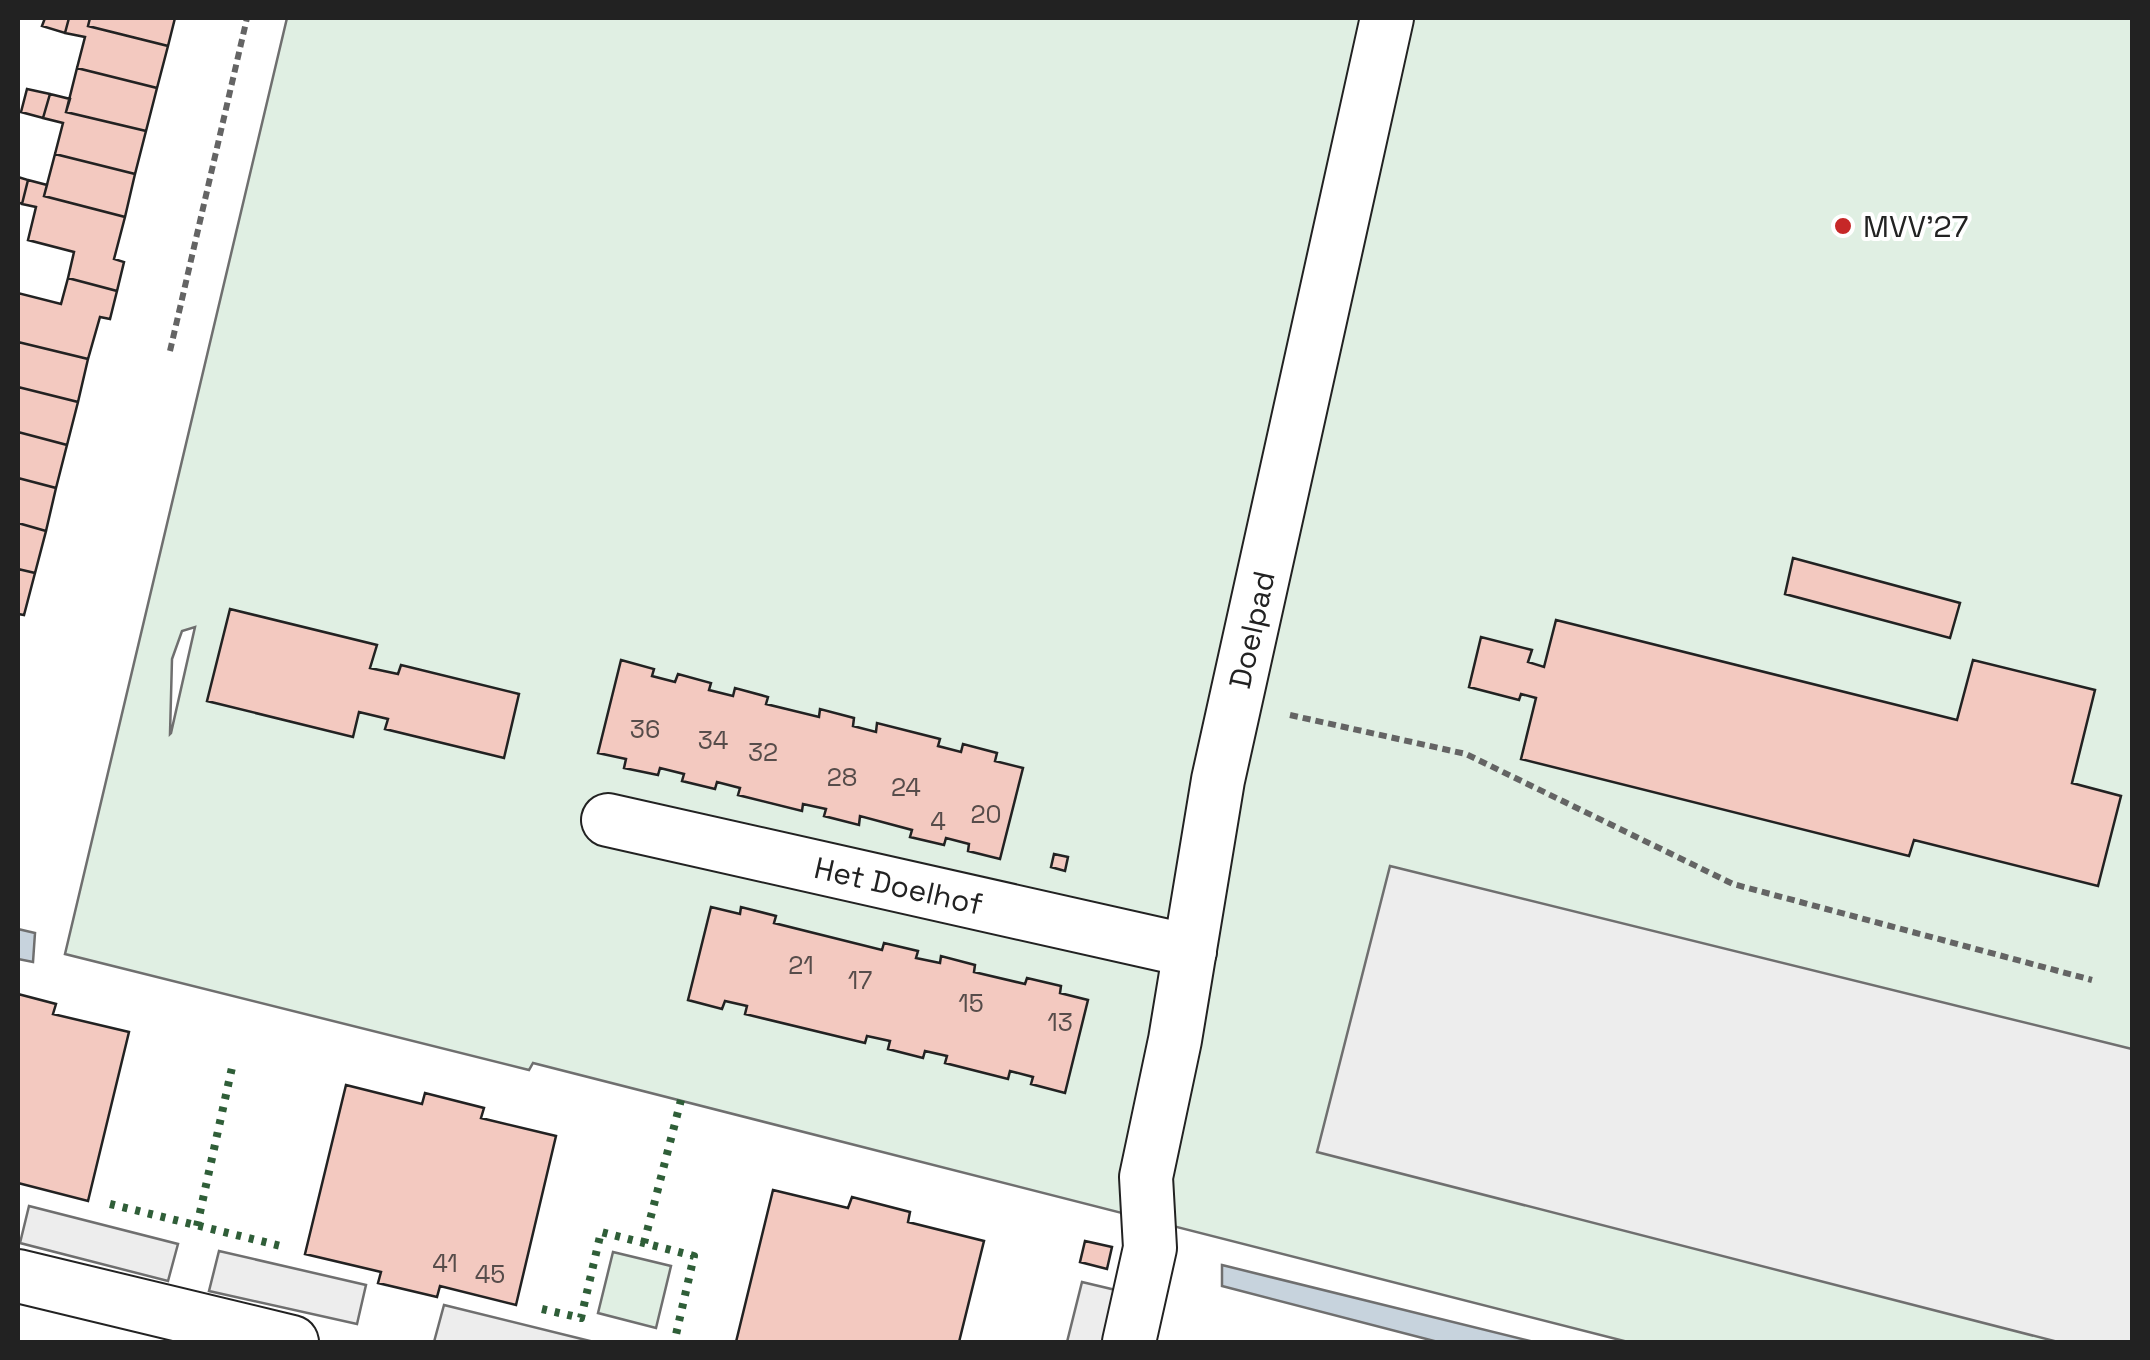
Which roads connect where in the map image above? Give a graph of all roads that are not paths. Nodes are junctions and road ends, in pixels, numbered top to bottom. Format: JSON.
{"nodes":[{"id":1,"x":1387,"y":18,"type":"edge"},
{"id":2,"x":608,"y":820,"type":"dead end"},
{"id":3,"x":1190,"y":952,"type":"junction"},
{"id":4,"x":18,"y":1276,"type":"edge"},
{"id":5,"x":292,"y":1342,"type":"edge"},
{"id":6,"x":1130,"y":1342,"type":"edge"}],
"edges":[{"from":1,"to":3,"type":"street","name":"Doelpad"},
{"from":2,"to":3,"type":"street","name":"Het Doelhof"},
{"from":3,"to":6,"type":"street","name":"Doelpad"},
{"from":4,"to":5,"type":"street"}]}
